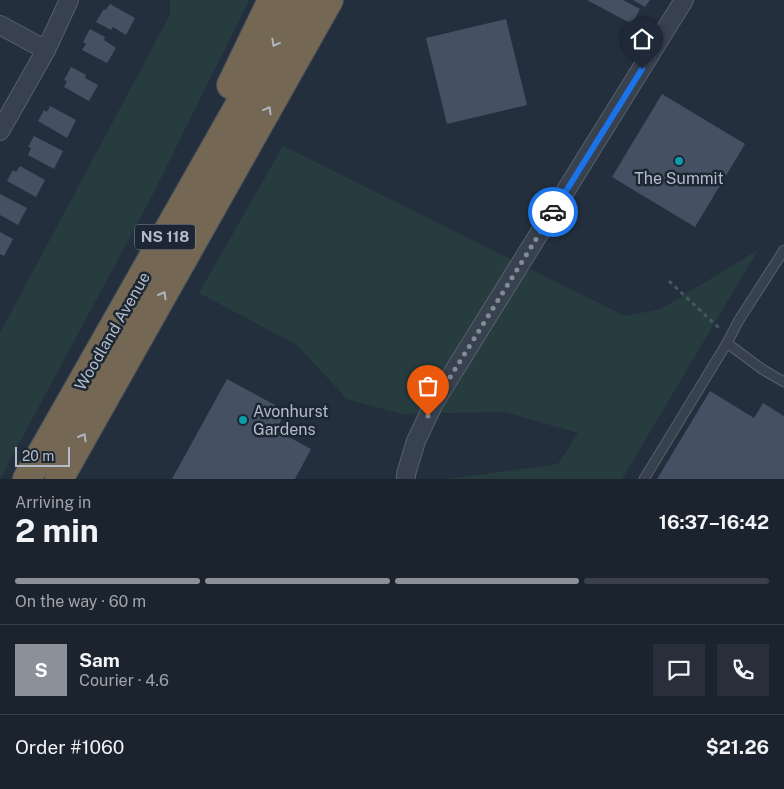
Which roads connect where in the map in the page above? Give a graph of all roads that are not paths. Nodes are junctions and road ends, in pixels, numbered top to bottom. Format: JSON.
{"nodes":[{"id":1,"x":69,"y":0,"type":"edge"},
{"id":2,"x":272,"y":0,"type":"edge"},
{"id":3,"x":299,"y":0,"type":"edge"},
{"id":4,"x":329,"y":0,"type":"edge"},
{"id":5,"x":347,"y":0,"type":"edge"},
{"id":6,"x":684,"y":0,"type":"edge"},
{"id":7,"x":0,"y":25,"type":"edge"},
{"id":8,"x":46,"y":50,"type":"junction"},
{"id":9,"x":286,"y":78,"type":"junction"},
{"id":10,"x":0,"y":131,"type":"edge"},
{"id":11,"x":784,"y":250,"type":"edge"},
{"id":12,"x":727,"y":343,"type":"junction"},
{"id":13,"x":784,"y":382,"type":"edge"},
{"id":14,"x":29,"y":476,"type":"edge"},
{"id":15,"x":59,"y":479,"type":"edge"},
{"id":16,"x":406,"y":479,"type":"edge"},
{"id":17,"x":644,"y":479,"type":"edge"}],
"edges":[{"from":1,"to":8,"type":"street"},
{"from":2,"to":14,"type":"highway"},
{"from":3,"to":14,"type":"highway","name":"Woodland Avenue","number":"NS 118","one_way":true},
{"from":4,"to":9,"type":"highway","name":"Woodland Avenue","number":"NS 118"},
{"from":5,"to":9,"type":"highway"},
{"from":6,"to":16,"type":"street"},
{"from":7,"to":8,"type":"street"},
{"from":8,"to":10,"type":"street"},
{"from":15,"to":9,"type":"highway","name":"Woodland Avenue","number":"NS 118","one_way":true},
{"from":11,"to":12,"type":"lane"},
{"from":12,"to":13,"type":"lane"},
{"from":12,"to":17,"type":"lane"}]}
